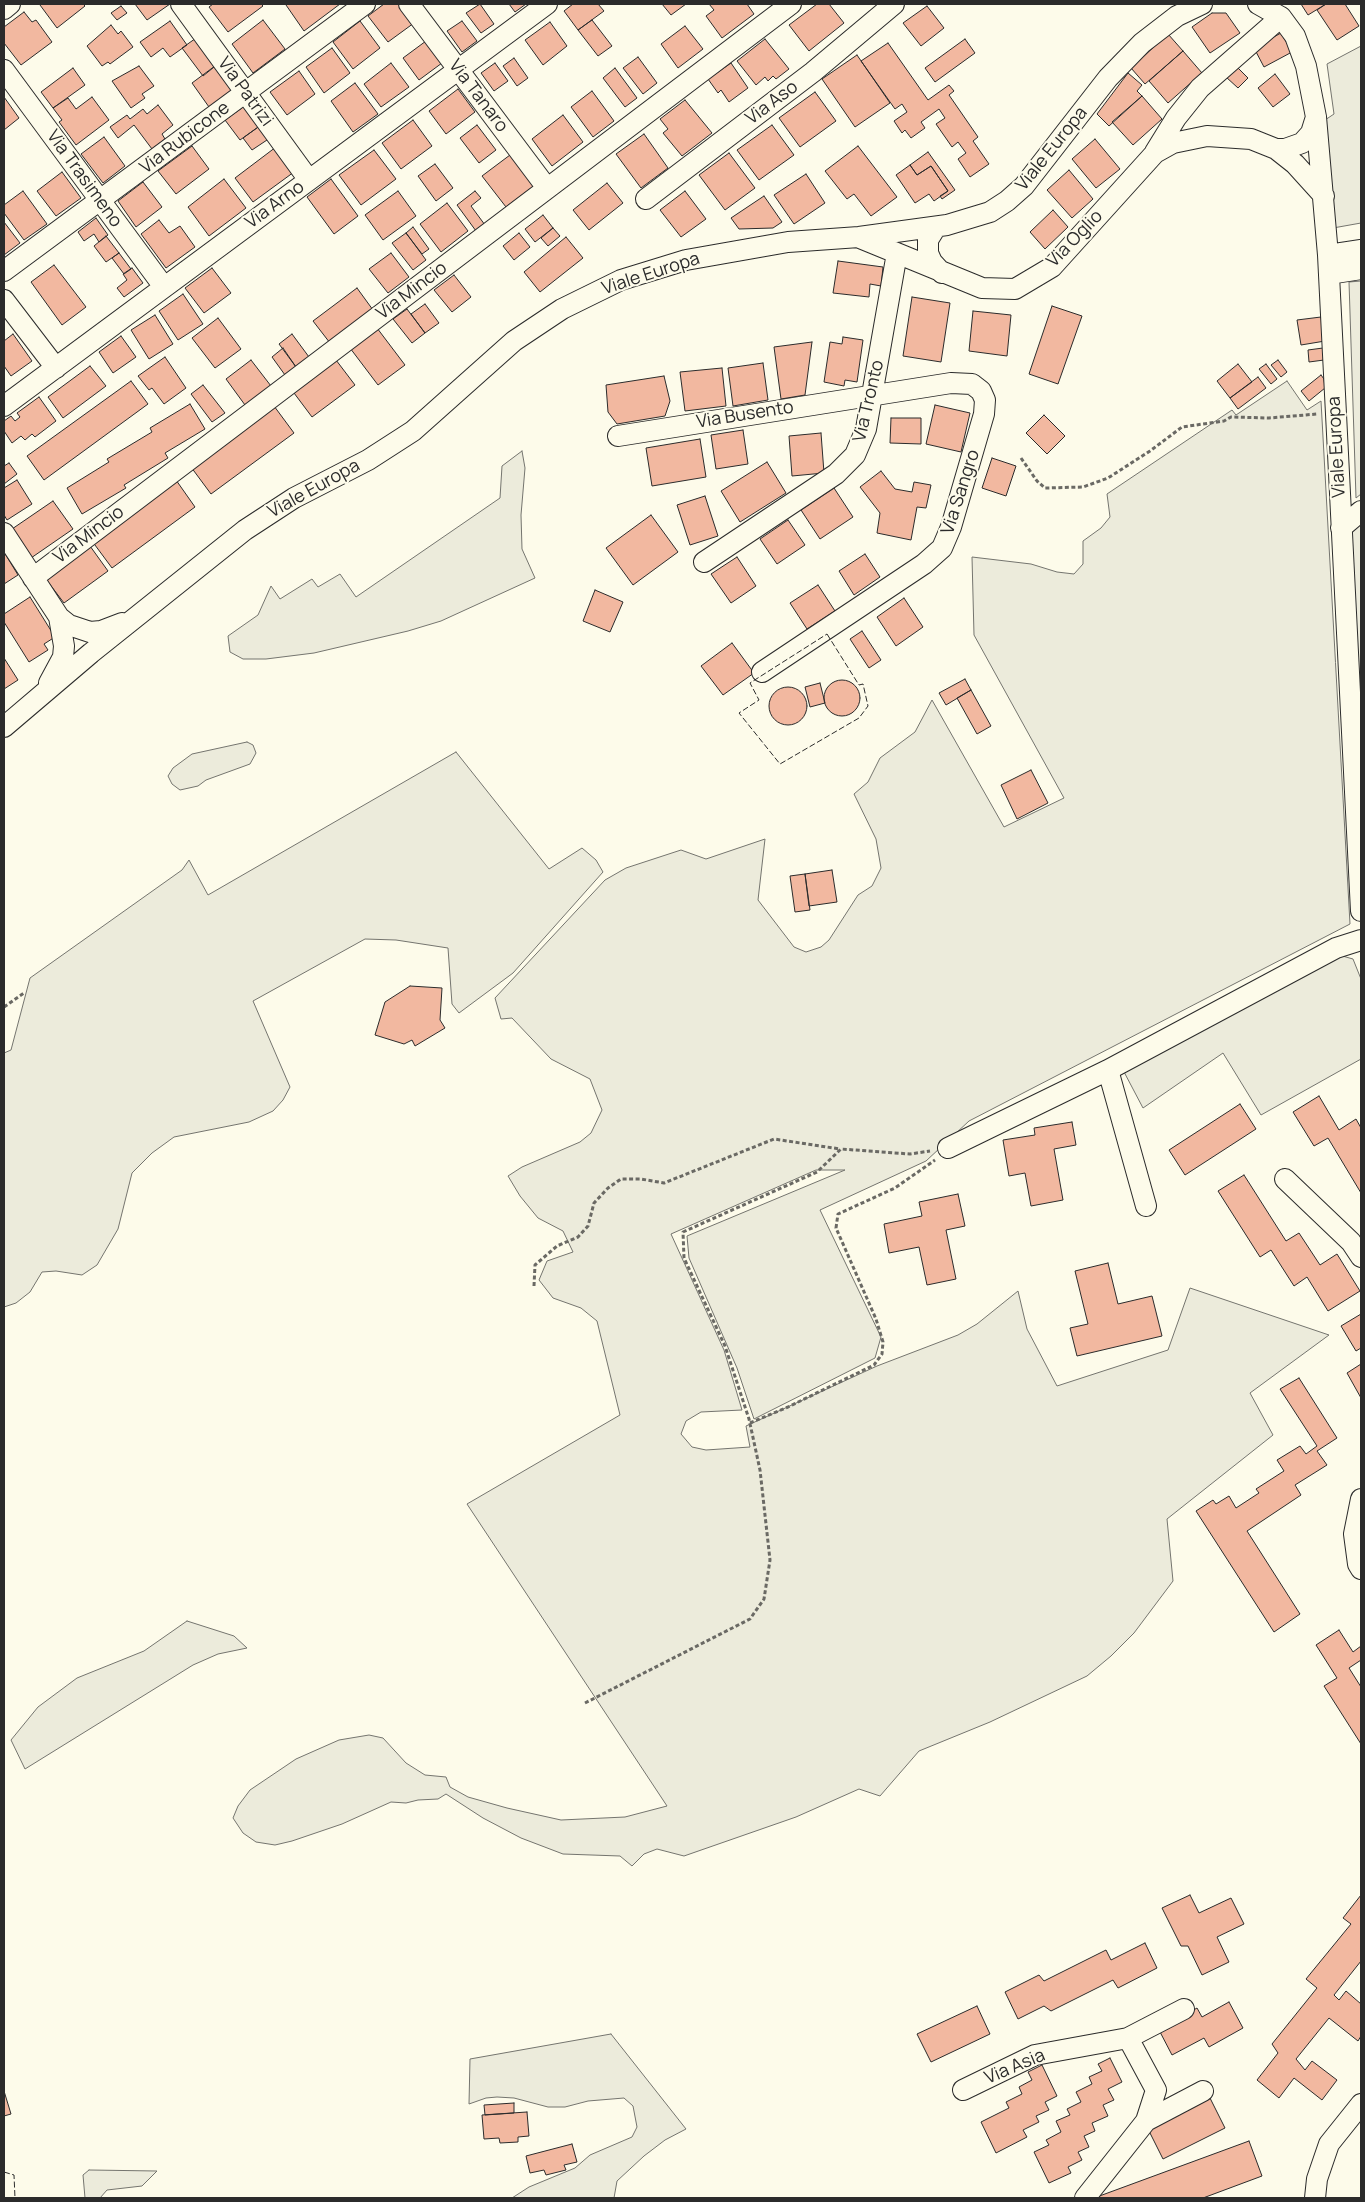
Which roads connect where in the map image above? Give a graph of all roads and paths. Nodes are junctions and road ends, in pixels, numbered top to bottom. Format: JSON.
{"nodes":[{"id":1,"x":10,"y":4,"type":"edge"},
{"id":2,"x":181,"y":4,"type":"edge"},
{"id":3,"x":365,"y":4,"type":"edge"},
{"id":4,"x":409,"y":4,"type":"edge"},
{"id":5,"x":547,"y":4,"type":"edge"},
{"id":6,"x":790,"y":4,"type":"edge"},
{"id":7,"x":894,"y":4,"type":"edge"},
{"id":8,"x":1202,"y":4,"type":"edge"},
{"id":9,"x":1258,"y":4,"type":"edge"},
{"id":10,"x":4,"y":8,"type":"edge"},
{"id":11,"x":1281,"y":17,"type":"junction"},
{"id":12,"x":4,"y":70,"type":"edge"},
{"id":13,"x":458,"y":70,"type":"junction"},
{"id":14,"x":245,"y":92,"type":"junction"},
{"id":15,"x":1316,"y":117,"type":"junction"},
{"id":16,"x":1276,"y":150,"type":"junction"},
{"id":17,"x":1155,"y":153,"type":"junction"},
{"id":18,"x":309,"y":180,"type":"junction"},
{"id":19,"x":547,"y":188,"type":"junction"},
{"id":20,"x":1324,"y":196,"type":"junction"},
{"id":21,"x":646,"y":199,"type":"dead end"},
{"id":22,"x":100,"y":200,"type":"junction"},
{"id":23,"x":936,"y":227,"type":"junction"},
{"id":24,"x":858,"y":237,"type":"junction"},
{"id":25,"x":1361,"y":250,"type":"edge"},
{"id":26,"x":897,"y":253,"type":"junction"},
{"id":27,"x":1329,"y":265,"type":"junction"},
{"id":28,"x":1361,"y":269,"type":"edge"},
{"id":29,"x":4,"y":271,"type":"edge"},
{"id":30,"x":942,"y":273,"type":"junction"},
{"id":31,"x":164,"y":287,"type":"junction"},
{"id":32,"x":4,"y":300,"type":"edge"},
{"id":33,"x":56,"y":368,"type":"junction"},
{"id":34,"x":872,"y":394,"type":"junction"},
{"id":35,"x":4,"y":406,"type":"edge"},
{"id":36,"x":1336,"y":413,"type":"junction"},
{"id":37,"x":618,"y":436,"type":"dead end"},
{"id":38,"x":1021,"y":458,"type":"dead end"},
{"id":39,"x":1361,"y":511,"type":"edge"},
{"id":40,"x":1341,"y":528,"type":"junction"},
{"id":41,"x":4,"y":533,"type":"edge"},
{"id":42,"x":704,"y":562,"type":"dead end"},
{"id":43,"x":33,"y":578,"type":"junction"},
{"id":44,"x":138,"y":616,"type":"junction"},
{"id":45,"x":59,"y":617,"type":"junction"},
{"id":46,"x":762,"y":672,"type":"dead end"},
{"id":47,"x":39,"y":698,"type":"junction"},
{"id":48,"x":4,"y":727,"type":"edge"},
{"id":49,"x":1361,"y":911,"type":"edge"},
{"id":50,"x":1361,"y":940,"type":"edge"},
{"id":51,"x":24,"y":994,"type":"dead end"},
{"id":52,"x":4,"y":1007,"type":"edge"},
{"id":53,"x":1108,"y":1070,"type":"junction"},
{"id":54,"x":948,"y":1148,"type":"junction"},
{"id":55,"x":841,"y":1149,"type":"junction"},
{"id":56,"x":1285,"y":1179,"type":"dead end"},
{"id":57,"x":1146,"y":1206,"type":"dead end"},
{"id":58,"x":1361,"y":1257,"type":"edge"},
{"id":59,"x":534,"y":1286,"type":"dead end"},
{"id":60,"x":750,"y":1423,"type":"junction"},
{"id":61,"x":1361,"y":1499,"type":"edge"},
{"id":62,"x":1361,"y":1569,"type":"edge"},
{"id":63,"x":585,"y":1703,"type":"dead end"},
{"id":64,"x":1184,"y":2009,"type":"dead end"},
{"id":65,"x":1128,"y":2038,"type":"junction"},
{"id":66,"x":962,"y":2090,"type":"dead end"},
{"id":67,"x":1203,"y":2091,"type":"dead end"},
{"id":68,"x":1361,"y":2104,"type":"edge"},
{"id":69,"x":1146,"y":2120,"type":"junction"},
{"id":70,"x":1085,"y":2198,"type":"edge"},
{"id":71,"x":1315,"y":2198,"type":"edge"}],
"edges":[{"from":1,"to":10,"type":"street"},
{"from":2,"to":14,"type":"street","name":"Via Patrizi"},
{"from":3,"to":14,"type":"street","name":"Via Rubicone"},
{"from":4,"to":13,"type":"street","name":"Via Tanaro"},
{"from":5,"to":13,"type":"street","name":"Via Arno"},
{"from":6,"to":19,"type":"street","name":"Via Mincio"},
{"from":7,"to":21,"type":"street","name":"Via Aso"},
{"from":8,"to":23,"type":"street","name":"Viale Europa"},
{"from":9,"to":11,"type":"street","name":"Viale Europa"},
{"from":11,"to":15,"type":"street","name":"Viale Europa"},
{"from":11,"to":17,"type":"street"},
{"from":12,"to":22,"type":"street","name":"Via Trasimeno"},
{"from":13,"to":18,"type":"street","name":"Via Arno"},
{"from":13,"to":19,"type":"street","name":"Via Tanaro"},
{"from":14,"to":18,"type":"street","name":"Via Patrizi"},
{"from":14,"to":22,"type":"street","name":"Via Rubicone"},
{"from":15,"to":16,"type":"street"},
{"from":15,"to":20,"type":"street","name":"Viale Europa"},
{"from":16,"to":17,"type":"street","name":"Via Oglio"},
{"from":16,"to":20,"type":"street","name":"Via Oglio"},
{"from":17,"to":30,"type":"street","name":"Via Oglio"},
{"from":18,"to":31,"type":"street","name":"Via Arno"},
{"from":19,"to":43,"type":"street","name":"Via Mincio"},
{"from":20,"to":27,"type":"street","name":"Viale Europa"},
{"from":22,"to":29,"type":"street","name":"Via Rubicone"},
{"from":22,"to":31,"type":"street","name":"Via Trasimeno"},
{"from":23,"to":24,"type":"street","name":"Viale Europa"},
{"from":23,"to":30,"type":"street"},
{"from":24,"to":26,"type":"street","name":"Via Oglio"},
{"from":24,"to":44,"type":"street","name":"Viale Europa"},
{"from":25,"to":27,"type":"street"},
{"from":26,"to":30,"type":"street","name":"Via Oglio"},
{"from":26,"to":34,"type":"street","name":"Via Tronto"},
{"from":27,"to":28,"type":"street"},
{"from":27,"to":36,"type":"street","name":"Viale Europa"},
{"from":31,"to":33,"type":"street","name":"Via Arno"},
{"from":32,"to":33,"type":"street"},
{"from":33,"to":35,"type":"street","name":"Via Arno"},
{"from":34,"to":37,"type":"street","name":"Via Busento"},
{"from":34,"to":42,"type":"street","name":"Via Tronto"},
{"from":34,"to":46,"type":"street","name":"Via Sangro"},
{"from":36,"to":38,"type":"path"},
{"from":36,"to":40,"type":"street","name":"Viale Europa"},
{"from":39,"to":40,"type":"street"},
{"from":40,"to":49,"type":"street","name":"Viale Europa"},
{"from":41,"to":43,"type":"street"},
{"from":43,"to":45,"type":"street"},
{"from":44,"to":45,"type":"street"},
{"from":44,"to":47,"type":"street","name":"Viale Europa"},
{"from":45,"to":47,"type":"street"},
{"from":47,"to":48,"type":"street","name":"Viale Europa"},
{"from":50,"to":53,"type":"street"},
{"from":51,"to":52,"type":"path"},
{"from":53,"to":54,"type":"street"},
{"from":53,"to":57,"type":"street"},
{"from":54,"to":55,"type":"path"},
{"from":54,"to":60,"type":"path"},
{"from":55,"to":59,"type":"path"},
{"from":55,"to":60,"type":"path"},
{"from":56,"to":58,"type":"street"},
{"from":60,"to":63,"type":"path"},
{"from":61,"to":62,"type":"street"},
{"from":64,"to":65,"type":"street","name":"Via Asia"},
{"from":65,"to":66,"type":"street","name":"Via Asia"},
{"from":65,"to":69,"type":"street"},
{"from":67,"to":69,"type":"street"},
{"from":68,"to":71,"type":"street"},
{"from":69,"to":70,"type":"street"}]}
